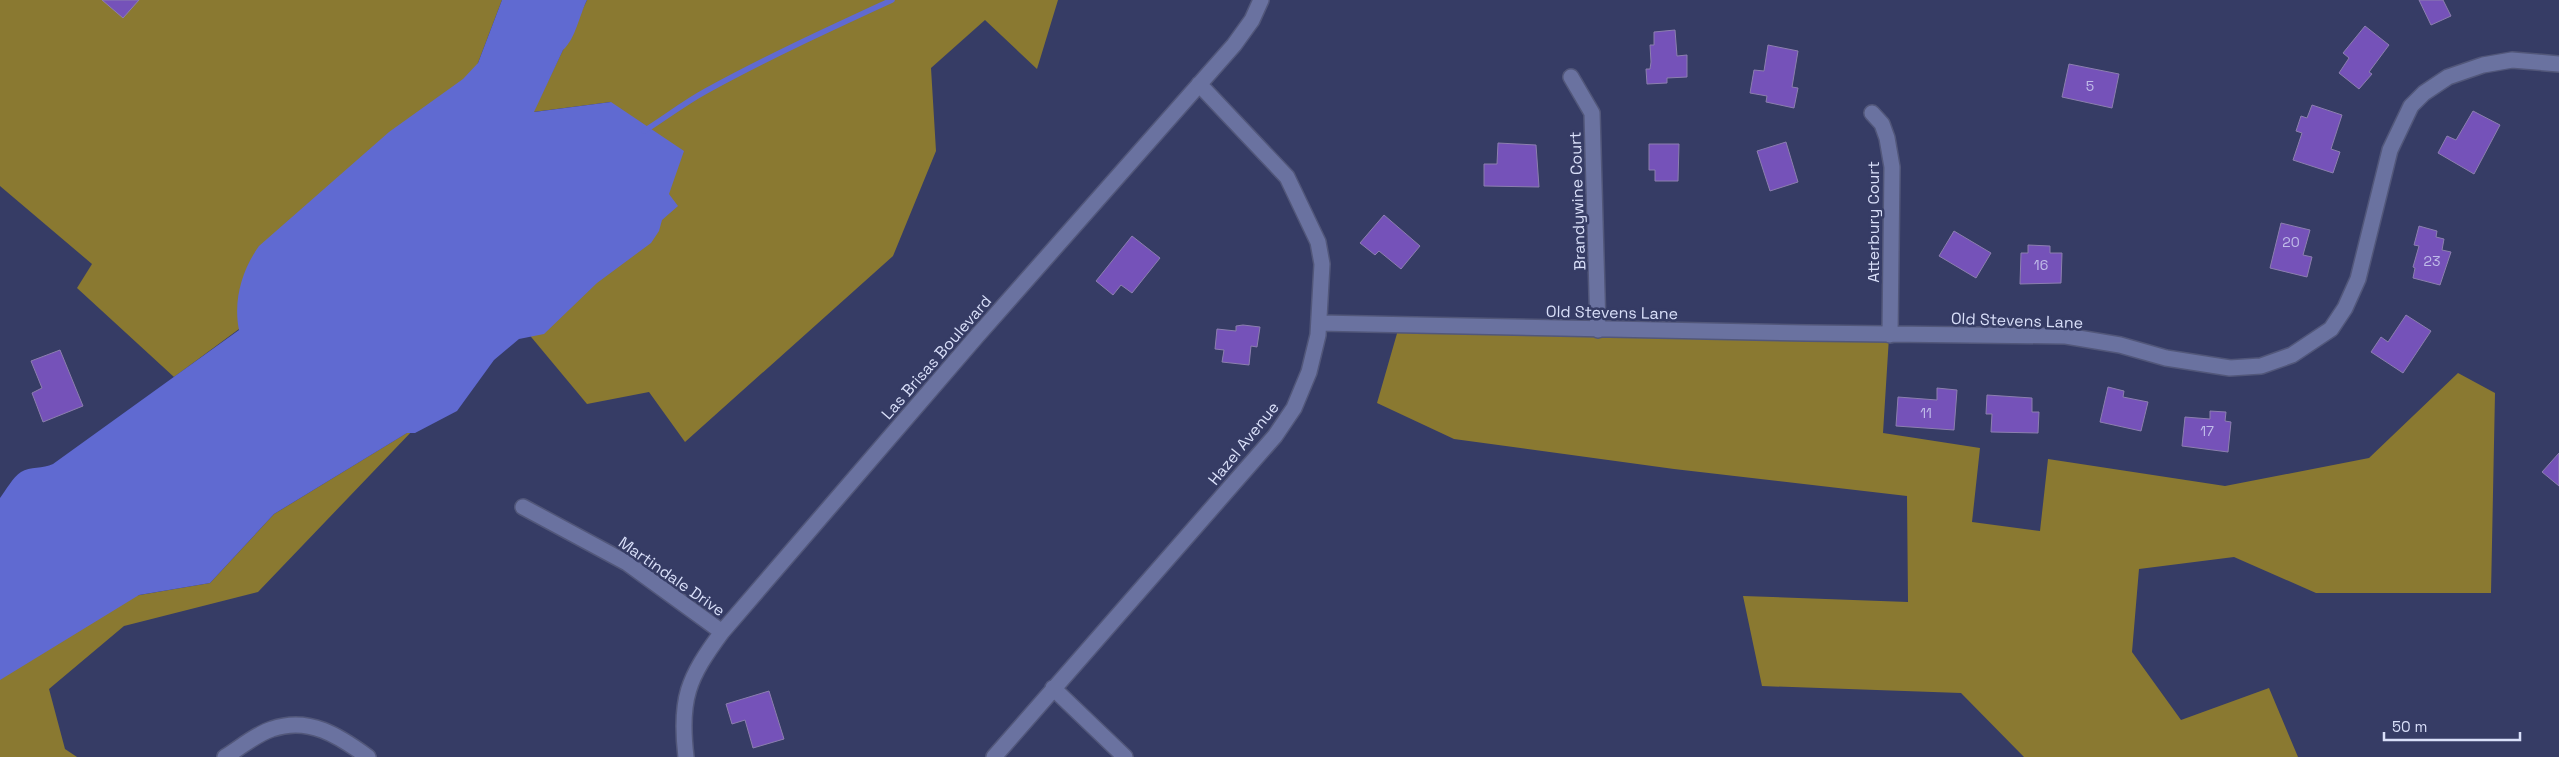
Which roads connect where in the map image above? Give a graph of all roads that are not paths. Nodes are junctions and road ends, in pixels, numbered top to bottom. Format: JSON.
{"nodes":[{"id":1,"x":1261,"y":0,"type":"edge"},
{"id":2,"x":2559,"y":64,"type":"edge"},
{"id":3,"x":1571,"y":77,"type":"dead end"},
{"id":4,"x":1199,"y":84,"type":"junction"},
{"id":5,"x":1872,"y":113,"type":"dead end"},
{"id":6,"x":1319,"y":323,"type":"junction"},
{"id":7,"x":1598,"y":330,"type":"junction"},
{"id":8,"x":1890,"y":335,"type":"junction"},
{"id":9,"x":523,"y":507,"type":"dead end"},
{"id":10,"x":722,"y":632,"type":"junction"},
{"id":11,"x":1053,"y":688,"type":"junction"},
{"id":12,"x":225,"y":757,"type":"edge"},
{"id":13,"x":368,"y":757,"type":"edge"},
{"id":14,"x":686,"y":757,"type":"edge"},
{"id":15,"x":994,"y":757,"type":"edge"},
{"id":16,"x":1125,"y":757,"type":"edge"}],
"edges":[{"from":1,"to":4,"type":"street","name":"Las Brisas Boulevard"},
{"from":2,"to":8,"type":"street","name":"Old Stevens Lane"},
{"from":3,"to":7,"type":"street","name":"Brandywine Court"},
{"from":4,"to":6,"type":"street","name":"Hazel Avenue"},
{"from":4,"to":10,"type":"street","name":"Las Brisas Boulevard"},
{"from":5,"to":8,"type":"street","name":"Atterbury Court"},
{"from":6,"to":7,"type":"street","name":"Old Stevens Lane"},
{"from":6,"to":11,"type":"street","name":"Hazel Avenue"},
{"from":7,"to":8,"type":"street","name":"Old Stevens Lane"},
{"from":9,"to":10,"type":"street","name":"Martindale Drive"},
{"from":10,"to":14,"type":"street","name":"Las Brisas Boulevard"},
{"from":11,"to":15,"type":"street","name":"Hazel Avenue"},
{"from":11,"to":16,"type":"street"},
{"from":12,"to":13,"type":"street"}]}
